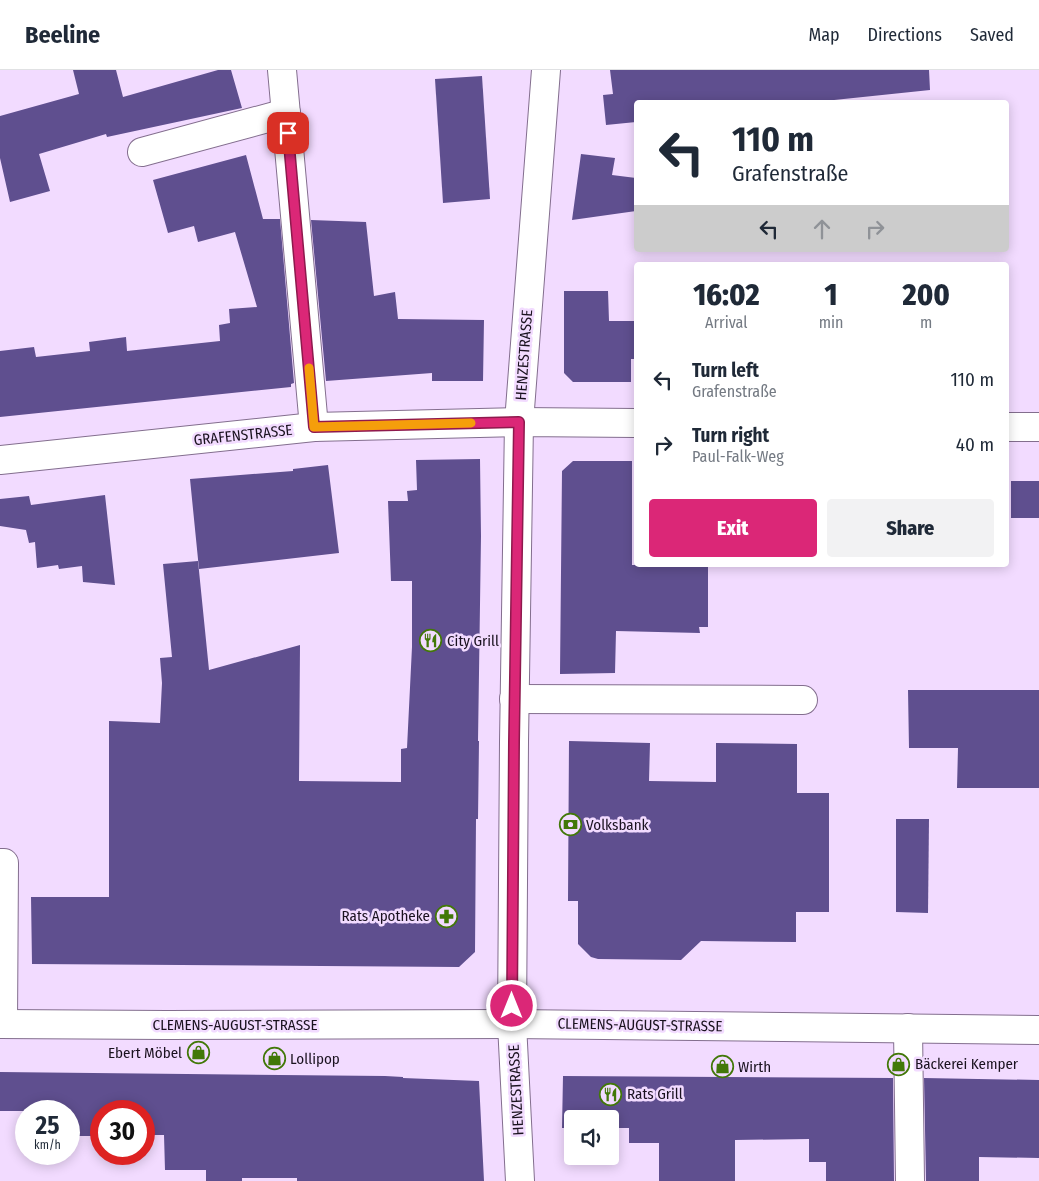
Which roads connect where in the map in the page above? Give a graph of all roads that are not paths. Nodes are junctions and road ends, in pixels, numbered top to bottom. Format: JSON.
{"nodes":[{"id":1,"x":282,"y":70,"type":"edge"},
{"id":2,"x":546,"y":70,"type":"edge"},
{"id":3,"x":286,"y":113,"type":"junction"},
{"id":4,"x":142,"y":152,"type":"dead end"},
{"id":5,"x":519,"y":422,"type":"junction"},
{"id":6,"x":634,"y":423,"type":"edge"},
{"id":7,"x":314,"y":427,"type":"junction"},
{"id":8,"x":1009,"y":427,"type":"edge"},
{"id":9,"x":1039,"y":427,"type":"edge"},
{"id":10,"x":0,"y":460,"type":"edge"},
{"id":11,"x":514,"y":699,"type":"junction"},
{"id":12,"x":803,"y":700,"type":"dead end"},
{"id":13,"x":0,"y":863,"type":"edge"},
{"id":14,"x":1,"y":1024,"type":"edge"},
{"id":15,"x":512,"y":1024,"type":"junction"},
{"id":16,"x":908,"y":1028,"type":"junction"},
{"id":17,"x":1039,"y":1030,"type":"edge"},
{"id":18,"x":520,"y":1181,"type":"edge"},
{"id":19,"x":910,"y":1181,"type":"edge"}],
"edges":[{"from":1,"to":3,"type":"street"},
{"from":2,"to":5,"type":"street","name":"HENZESTRASSE"},
{"from":3,"to":4,"type":"street"},
{"from":3,"to":7,"type":"street"},
{"from":5,"to":6,"type":"street","name":"GRAFENSTRASSE"},
{"from":5,"to":7,"type":"street","name":"GRAFENSTRASSE"},
{"from":5,"to":11,"type":"street","name":"HENZESTRASSE"},
{"from":7,"to":10,"type":"street","name":"GRAFENSTRASSE"},
{"from":8,"to":9,"type":"street"},
{"from":11,"to":12,"type":"street"},
{"from":11,"to":15,"type":"street","name":"HENZESTRASSE"},
{"from":13,"to":14,"type":"street"},
{"from":14,"to":15,"type":"street","name":"CLEMENS-AUGUST-STRASSE"},
{"from":15,"to":16,"type":"street","name":"CLEMENS-AUGUST-STRASSE"},
{"from":15,"to":18,"type":"street","name":"HENZESTRASSE"},
{"from":16,"to":17,"type":"street","name":"CLEMENS-AUGUST-STRASSE"},
{"from":16,"to":19,"type":"street"}]}
